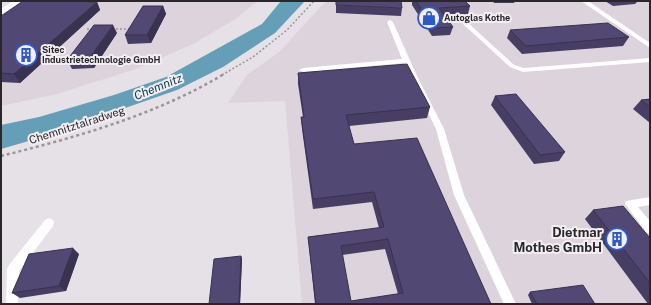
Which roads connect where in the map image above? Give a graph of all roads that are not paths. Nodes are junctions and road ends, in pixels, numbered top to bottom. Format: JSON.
{"nodes":[{"id":1,"x":22,"y":1,"type":"edge"},
{"id":2,"x":584,"y":1,"type":"edge"},
{"id":3,"x":1,"y":15,"type":"edge"},
{"id":4,"x":390,"y":22,"type":"dead end"},
{"id":5,"x":464,"y":22,"type":"dead end"},
{"id":6,"x":650,"y":46,"type":"edge"},
{"id":7,"x":650,"y":60,"type":"edge"},
{"id":8,"x":407,"y":61,"type":"junction"},
{"id":9,"x":303,"y":70,"type":"dead end"},
{"id":10,"x":650,"y":202,"type":"edge"},
{"id":11,"x":48,"y":223,"type":"dead end"},
{"id":12,"x":650,"y":229,"type":"edge"},
{"id":13,"x":12,"y":304,"type":"edge"},
{"id":14,"x":510,"y":304,"type":"edge"}],
"edges":[{"from":1,"to":3,"type":"main road"},
{"from":2,"to":6,"type":"lane"},
{"from":4,"to":8,"type":"lane"},
{"from":5,"to":7,"type":"lane"},
{"from":8,"to":9,"type":"lane"},
{"from":8,"to":14,"type":"lane"},
{"from":10,"to":12,"type":"lane"},
{"from":11,"to":13,"type":"lane"}]}
